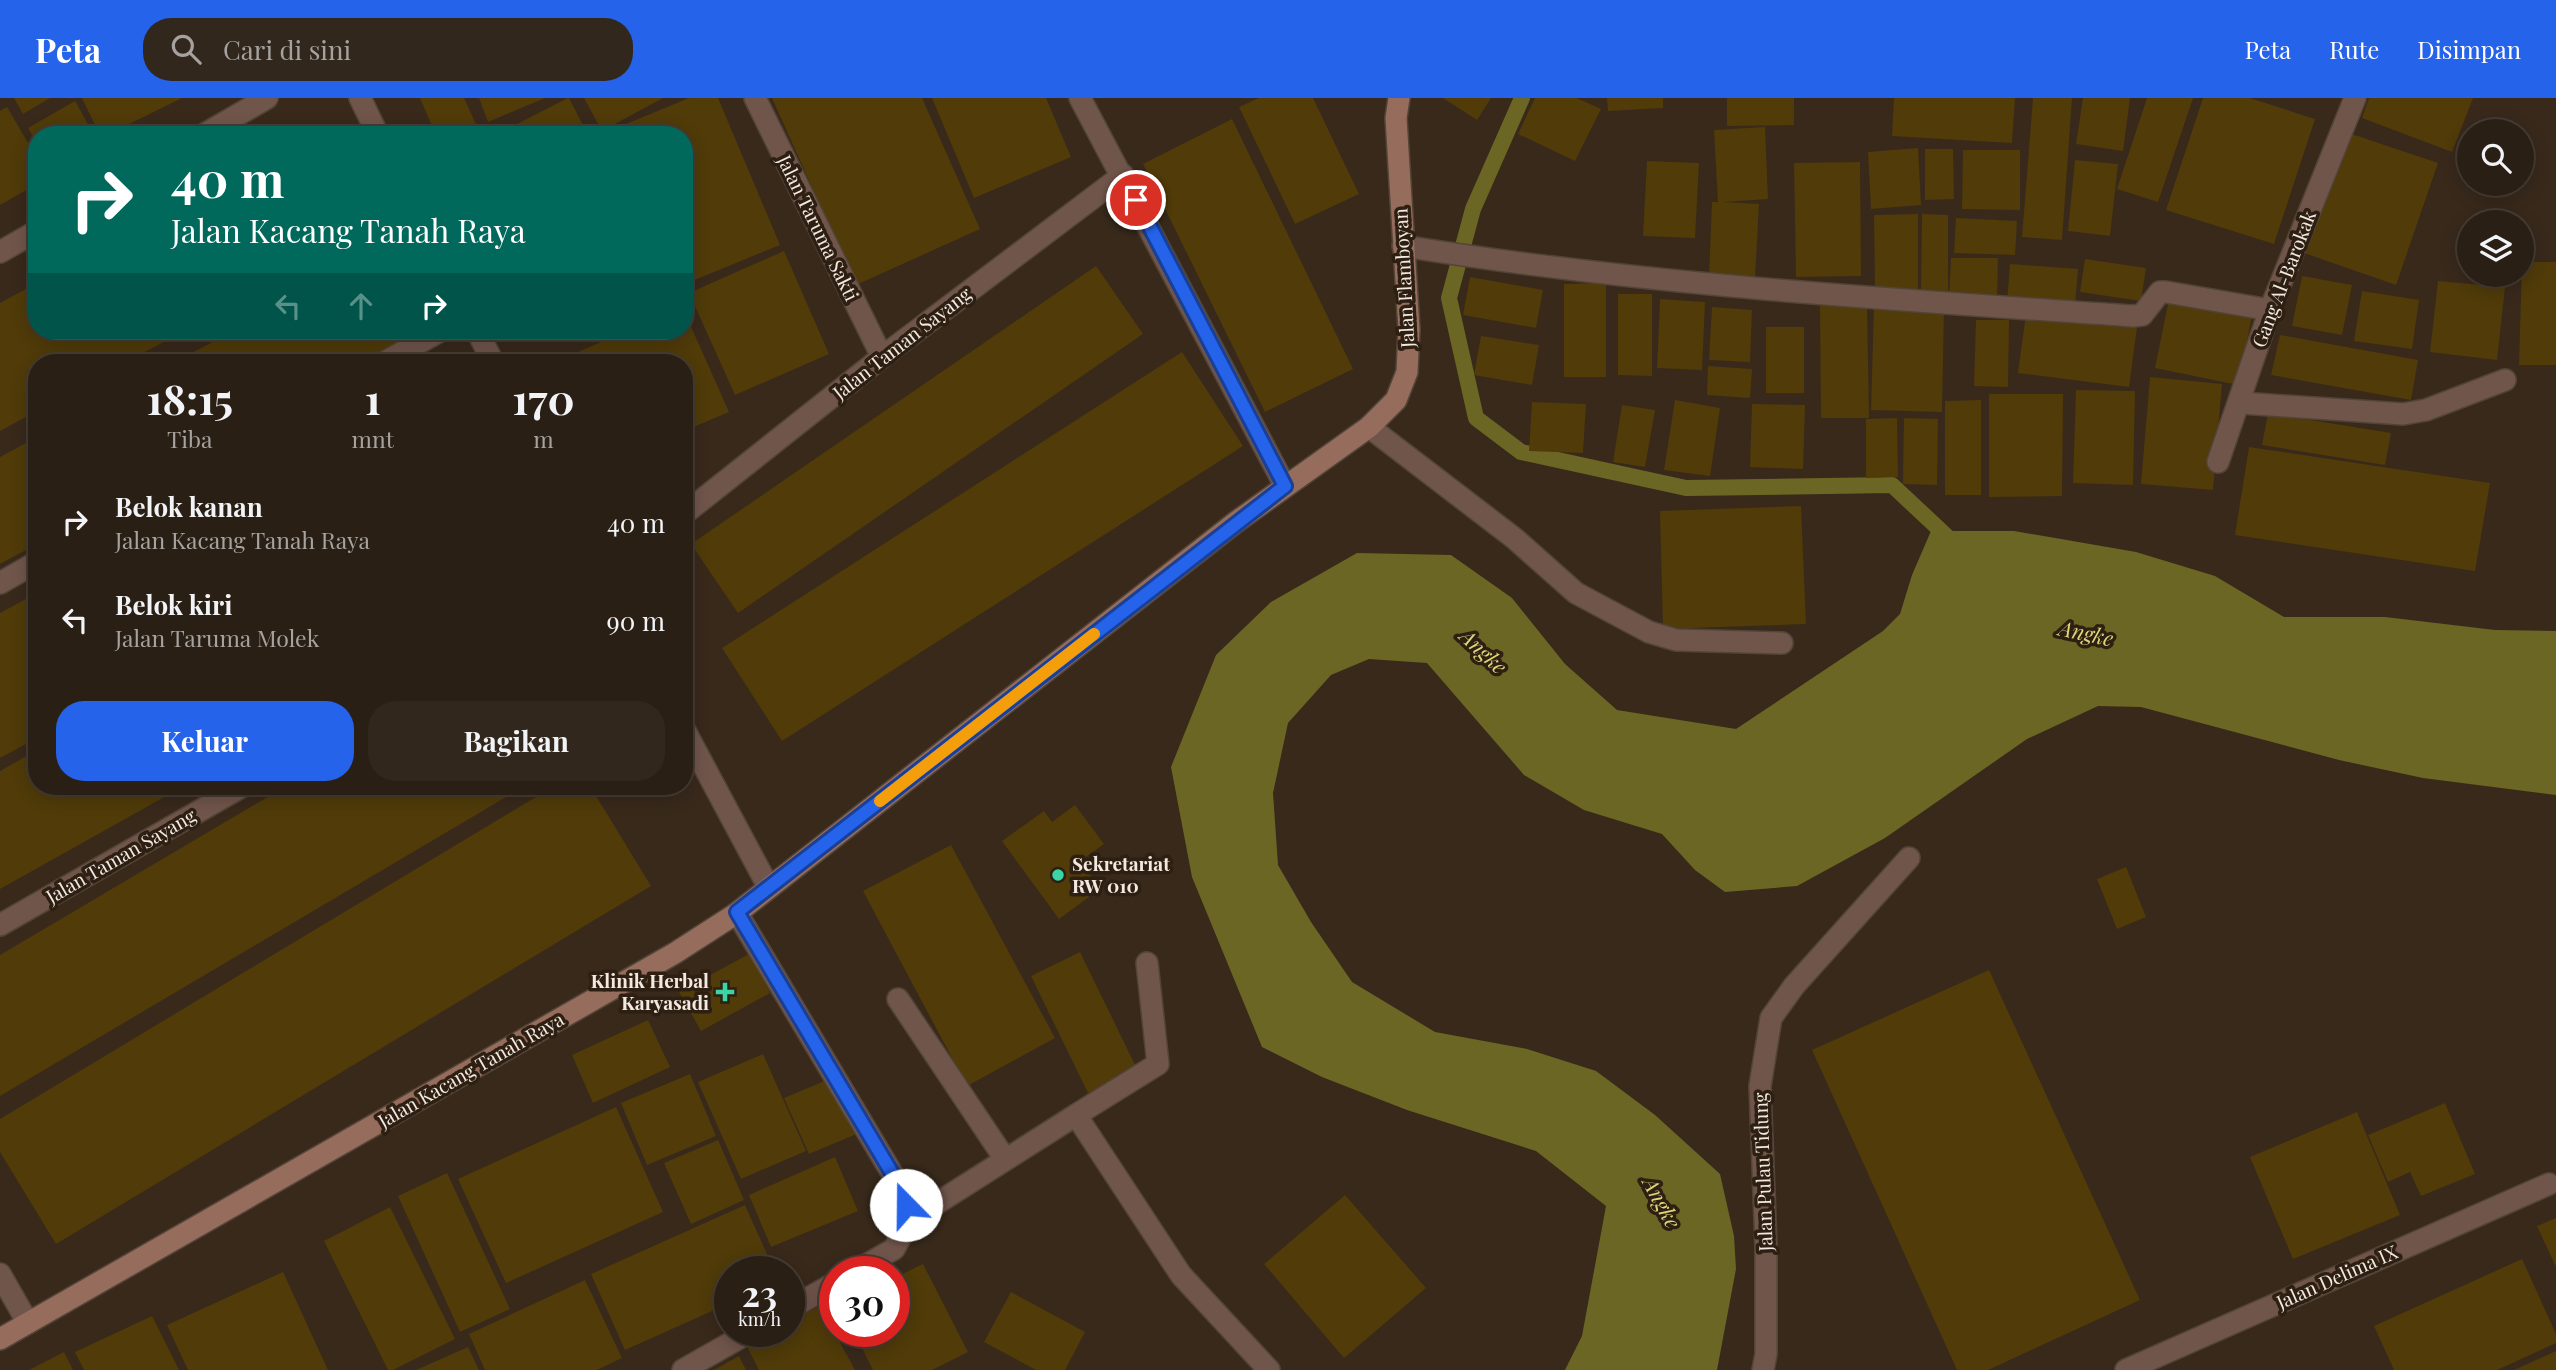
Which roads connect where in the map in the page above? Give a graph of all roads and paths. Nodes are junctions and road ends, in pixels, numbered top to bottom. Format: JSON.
{"nodes":[{"id":1,"x":267,"y":98,"type":"edge"},
{"id":2,"x":360,"y":98,"type":"edge"},
{"id":3,"x":755,"y":98,"type":"edge"},
{"id":4,"x":1080,"y":98,"type":"edge"},
{"id":5,"x":1399,"y":98,"type":"edge"},
{"id":6,"x":2355,"y":98,"type":"edge"},
{"id":7,"x":219,"y":126,"type":"edge"},
{"id":8,"x":374,"y":126,"type":"edge"},
{"id":9,"x":1123,"y":175,"type":"junction"},
{"id":10,"x":28,"y":236,"type":"edge"},
{"id":11,"x":1404,"y":246,"type":"junction"},
{"id":12,"x":0,"y":252,"type":"edge"},
{"id":13,"x":2270,"y":310,"type":"junction"},
{"id":14,"x":424,"y":340,"type":"edge"},
{"id":15,"x":399,"y":354,"type":"edge"},
{"id":16,"x":882,"y":357,"type":"junction"},
{"id":17,"x":2505,"y":380,"type":"dead end"},
{"id":18,"x":2241,"y":403,"type":"junction"},
{"id":19,"x":1370,"y":427,"type":"junction"},
{"id":20,"x":2218,"y":462,"type":"dead end"},
{"id":21,"x":1285,"y":486,"type":"junction"},
{"id":22,"x":693,"y":507,"type":"edge"},
{"id":23,"x":28,"y":567,"type":"edge"},
{"id":24,"x":0,"y":583,"type":"edge"},
{"id":25,"x":1782,"y":643,"type":"dead end"},
{"id":26,"x":693,"y":746,"type":"edge"},
{"id":27,"x":227,"y":795,"type":"edge"},
{"id":28,"x":1909,"y":858,"type":"dead end"},
{"id":29,"x":769,"y":888,"type":"junction"},
{"id":30,"x":737,"y":912,"type":"junction"},
{"id":31,"x":0,"y":925,"type":"edge"},
{"id":32,"x":1146,"y":963,"type":"dead end"},
{"id":33,"x":898,"y":999,"type":"dead end"},
{"id":34,"x":1076,"y":1115,"type":"junction"},
{"id":35,"x":1005,"y":1159,"type":"junction"},
{"id":36,"x":2549,"y":1184,"type":"dead end"},
{"id":37,"x":909,"y":1221,"type":"junction"},
{"id":38,"x":882,"y":1256,"type":"edge"},
{"id":39,"x":0,"y":1274,"type":"edge"},
{"id":40,"x":28,"y":1322,"type":"junction"},
{"id":41,"x":0,"y":1339,"type":"edge"},
{"id":42,"x":724,"y":1347,"type":"edge"},
{"id":43,"x":683,"y":1370,"type":"edge"},
{"id":44,"x":1269,"y":1370,"type":"edge"},
{"id":45,"x":1763,"y":1370,"type":"edge"},
{"id":46,"x":2126,"y":1370,"type":"edge"}],
"edges":[{"from":1,"to":7,"type":"street"},
{"from":2,"to":8,"type":"street"},
{"from":3,"to":16,"type":"street","name":"Jalan Taruma Sakti"},
{"from":4,"to":9,"type":"street"},
{"from":5,"to":11,"type":"street","name":"Jalan Flamboyan"},
{"from":6,"to":13,"type":"street","name":"Gang Al-Barokak"},
{"from":9,"to":16,"type":"street","name":"Jalan Taman Sayang"},
{"from":9,"to":21,"type":"street"},
{"from":10,"to":12,"type":"street"},
{"from":11,"to":13,"type":"street"},
{"from":11,"to":19,"type":"street","name":"Jalan Flamboyan"},
{"from":13,"to":18,"type":"street","name":"Gang Al-Barokak"},
{"from":14,"to":15,"type":"street"},
{"from":16,"to":22,"type":"street","name":"Jalan Taman Sayang"},
{"from":17,"to":18,"type":"street"},
{"from":18,"to":20,"type":"street","name":"Gang Al-Barokak"},
{"from":19,"to":21,"type":"street","name":"Jalan Flamboyan"},
{"from":19,"to":25,"type":"street"},
{"from":21,"to":29,"type":"street","name":"Jalan Kacang Tanah Raya"},
{"from":23,"to":24,"type":"street"},
{"from":26,"to":29,"type":"street"},
{"from":27,"to":31,"type":"street","name":"Jalan Taman Sayang"},
{"from":28,"to":45,"type":"street","name":"Jalan Pulau Tidung"},
{"from":29,"to":30,"type":"street","name":"Jalan Kacang Tanah Raya"},
{"from":30,"to":37,"type":"street"},
{"from":30,"to":40,"type":"street","name":"Jalan Kacang Tanah Raya"},
{"from":32,"to":34,"type":"street"},
{"from":33,"to":35,"type":"street"},
{"from":34,"to":35,"type":"street"},
{"from":34,"to":44,"type":"street"},
{"from":35,"to":37,"type":"street"},
{"from":36,"to":46,"type":"street","name":"Jalan Delima IX"},
{"from":37,"to":38,"type":"street"},
{"from":39,"to":40,"type":"street"},
{"from":40,"to":41,"type":"street","name":"Jalan Kacang Tanah Raya"},
{"from":42,"to":43,"type":"street"}]}
